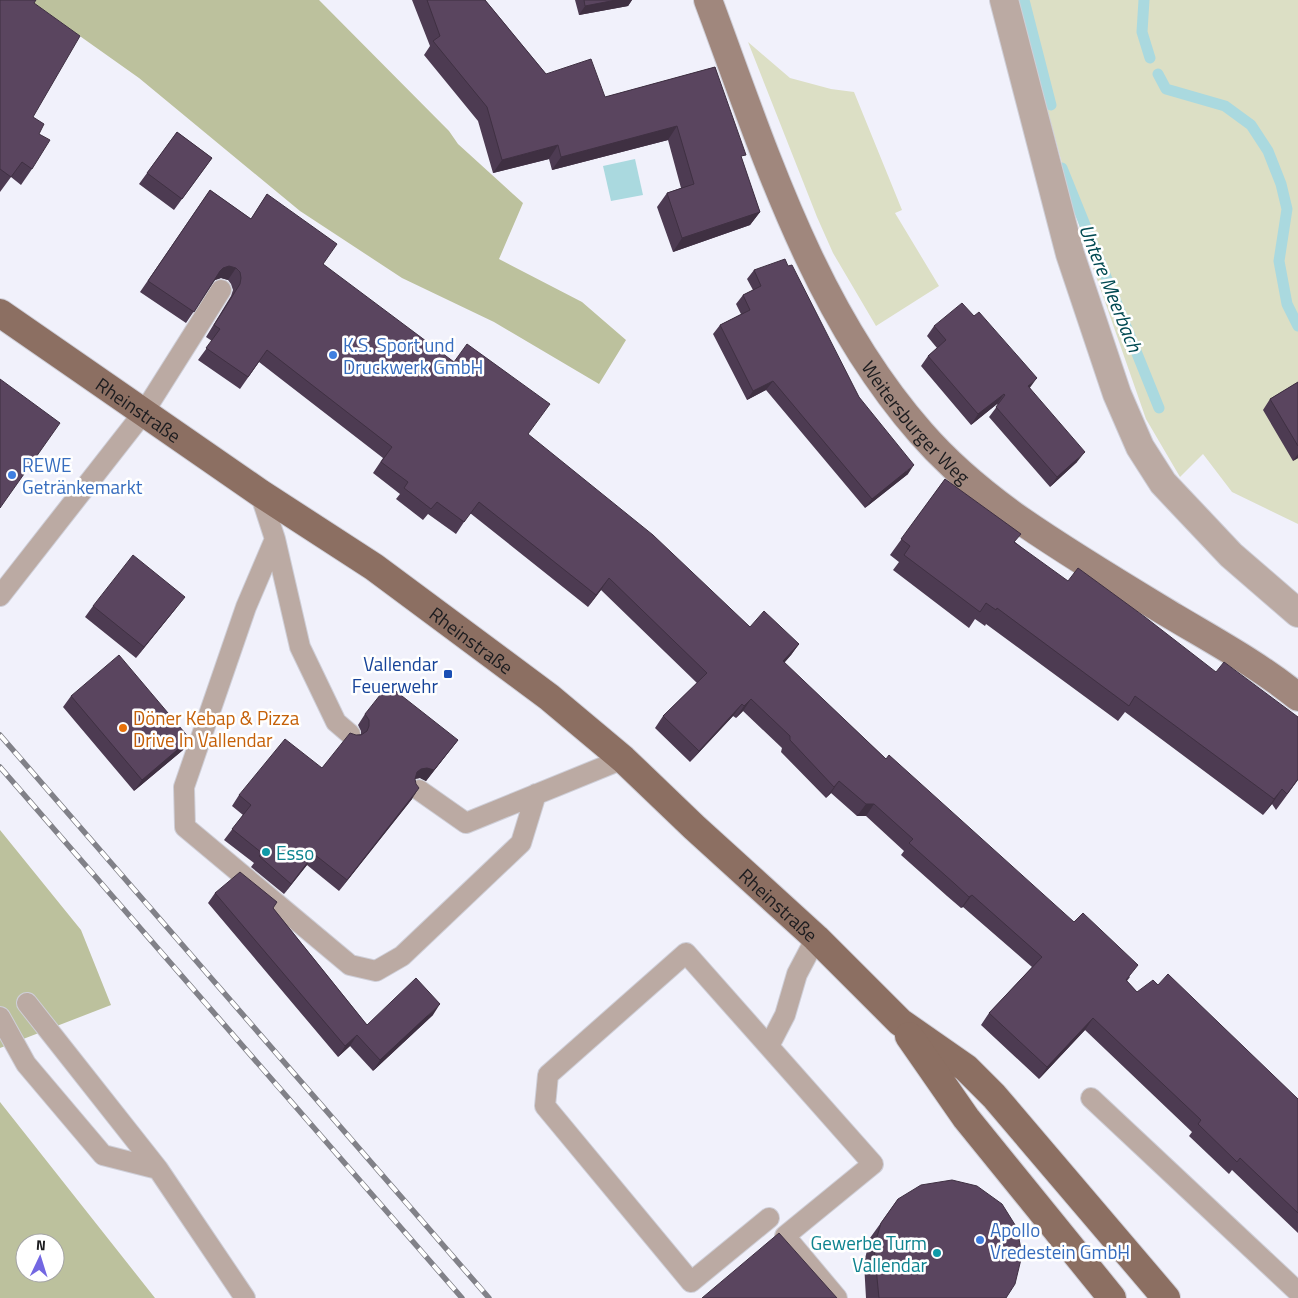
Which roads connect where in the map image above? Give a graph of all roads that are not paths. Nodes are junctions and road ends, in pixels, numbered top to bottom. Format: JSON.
{"nodes":[{"id":1,"x":708,"y":0,"type":"edge"},
{"id":2,"x":1004,"y":0,"type":"edge"},
{"id":3,"x":221,"y":290,"type":"edge"},
{"id":4,"x":0,"y":313,"type":"edge"},
{"id":5,"x":144,"y":412,"type":"junction"},
{"id":6,"x":260,"y":492,"type":"junction"},
{"id":7,"x":275,"y":539,"type":"junction"},
{"id":8,"x":0,"y":596,"type":"edge"},
{"id":9,"x":1298,"y":613,"type":"edge"},
{"id":10,"x":1298,"y":697,"type":"edge"},
{"id":11,"x":350,"y":734,"type":"edge"},
{"id":12,"x":622,"y":759,"type":"junction"},
{"id":13,"x":419,"y":790,"type":"edge"},
{"id":14,"x":536,"y":794,"type":"junction"},
{"id":15,"x":816,"y":938,"type":"junction"},
{"id":16,"x":27,"y":1003,"type":"dead end"},
{"id":17,"x":0,"y":1017,"type":"edge"},
{"id":18,"x":900,"y":1022,"type":"junction"},
{"id":19,"x":769,"y":1046,"type":"junction"},
{"id":20,"x":1092,"y":1098,"type":"dead end"},
{"id":21,"x":158,"y":1169,"type":"junction"},
{"id":22,"x":769,"y":1218,"type":"dead end"},
{"id":23,"x":1298,"y":1292,"type":"edge"},
{"id":24,"x":245,"y":1298,"type":"edge"},
{"id":25,"x":837,"y":1298,"type":"edge"},
{"id":26,"x":1112,"y":1298,"type":"edge"},
{"id":27,"x":1166,"y":1298,"type":"edge"}],
"edges":[{"from":1,"to":10,"type":"street","name":"Weitersburger Weg"},
{"from":2,"to":9,"type":"street"},
{"from":3,"to":5,"type":"lane"},
{"from":4,"to":5,"type":"main road","name":"Rheinstraße"},
{"from":5,"to":6,"type":"main road","name":"Rheinstraße"},
{"from":5,"to":8,"type":"lane"},
{"from":6,"to":7,"type":"lane"},
{"from":6,"to":12,"type":"main road","name":"Rheinstraße"},
{"from":7,"to":11,"type":"lane"},
{"from":7,"to":14,"type":"lane"},
{"from":12,"to":14,"type":"lane"},
{"from":12,"to":15,"type":"main road","name":"Rheinstraße"},
{"from":13,"to":14,"type":"lane"},
{"from":15,"to":18,"type":"main road","name":"Rheinstraße"},
{"from":15,"to":19,"type":"lane"},
{"from":16,"to":21,"type":"lane"},
{"from":17,"to":21,"type":"lane"},
{"from":18,"to":26,"type":"main road","name":"Rheinstraße"},
{"from":18,"to":27,"type":"main road","name":"Rheinstraße"},
{"from":19,"to":22,"type":"lane"},
{"from":19,"to":25,"type":"lane"},
{"from":20,"to":23,"type":"lane"},
{"from":21,"to":24,"type":"lane"}]}
